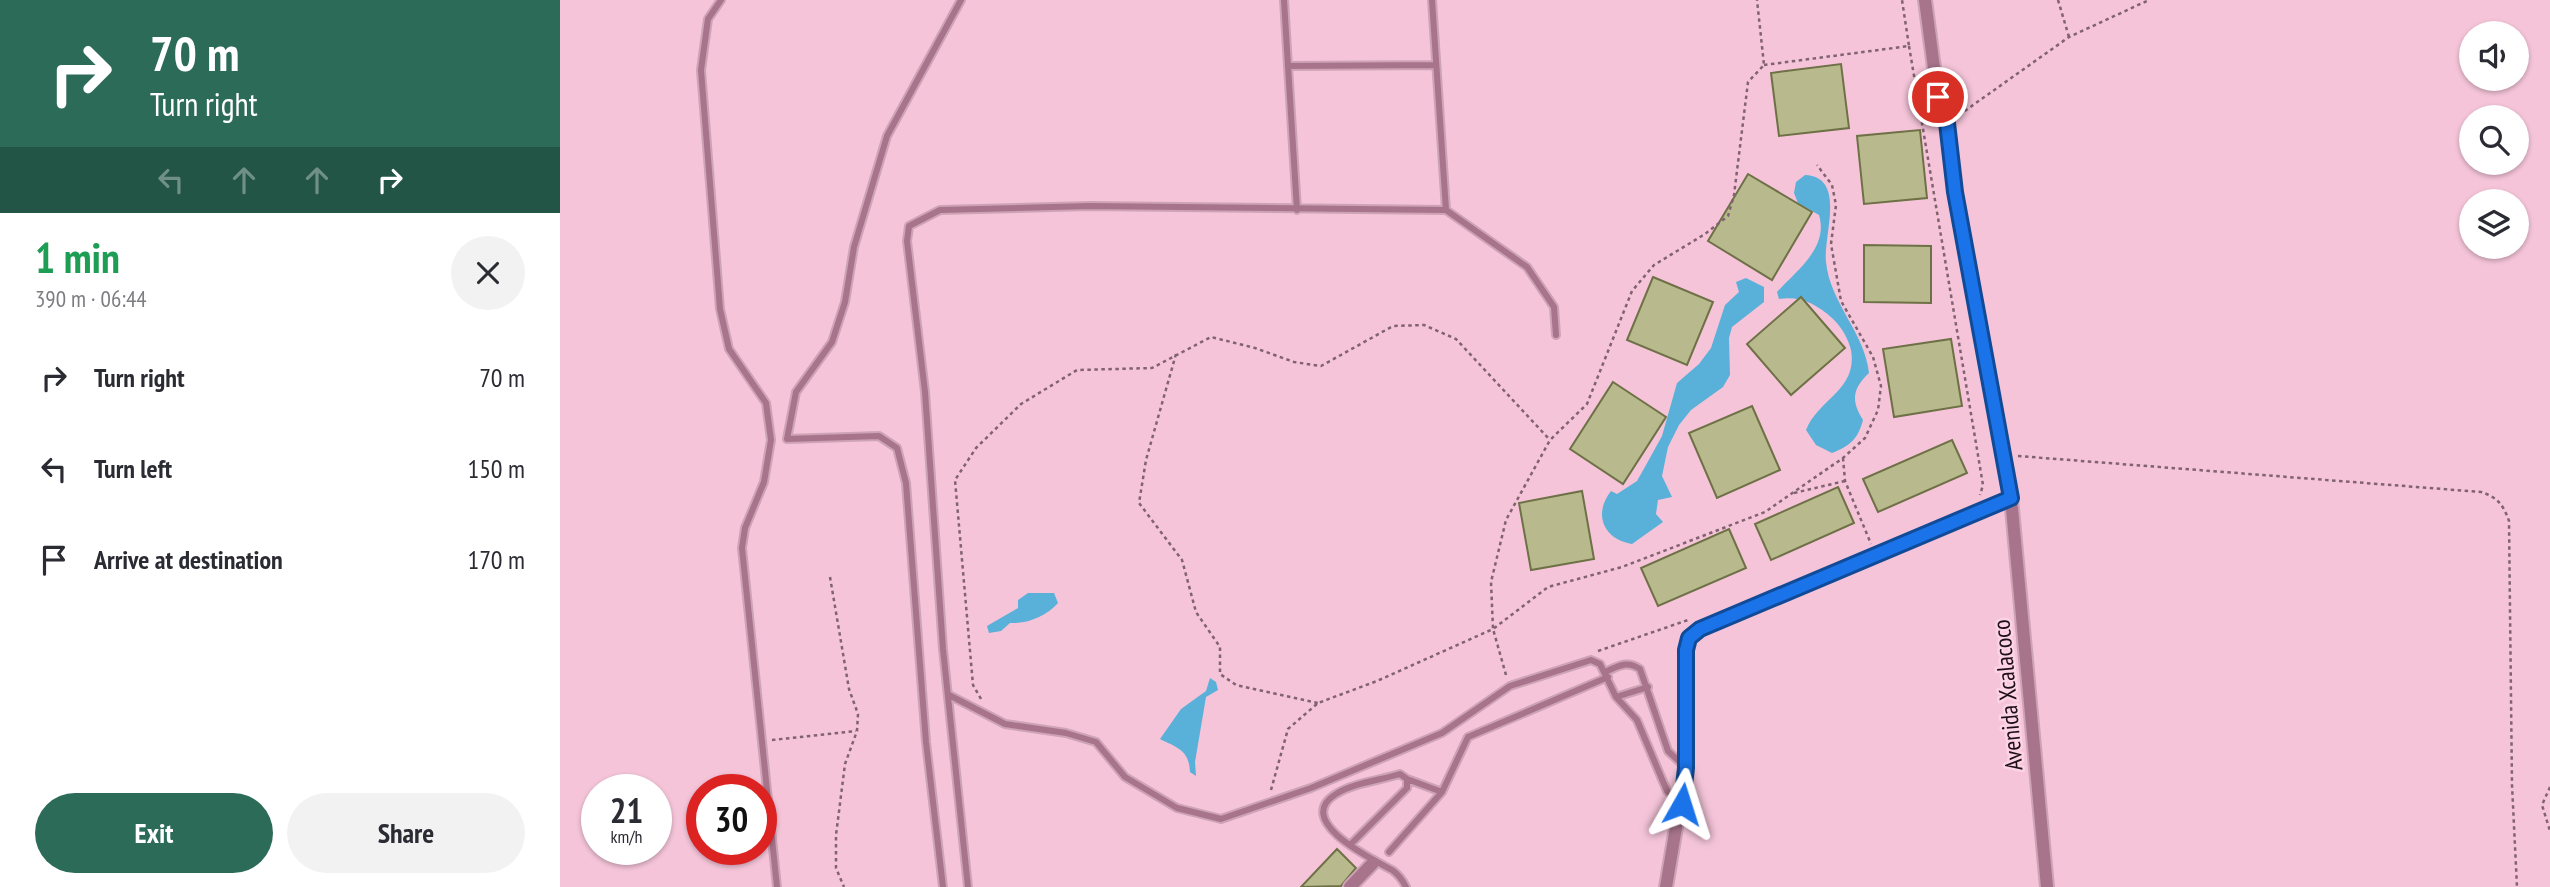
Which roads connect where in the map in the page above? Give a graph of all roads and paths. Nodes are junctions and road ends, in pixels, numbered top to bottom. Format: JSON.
{"nodes":[{"id":1,"x":721,"y":0,"type":"edge"},
{"id":2,"x":961,"y":0,"type":"edge"},
{"id":3,"x":1284,"y":0,"type":"edge"},
{"id":4,"x":1432,"y":0,"type":"edge"},
{"id":5,"x":1757,"y":0,"type":"edge"},
{"id":6,"x":1902,"y":0,"type":"edge"},
{"id":7,"x":1925,"y":0,"type":"edge"},
{"id":8,"x":2059,"y":0,"type":"edge"},
{"id":9,"x":2149,"y":0,"type":"edge"},
{"id":10,"x":2069,"y":37,"type":"junction"},
{"id":11,"x":1909,"y":46,"type":"junction"},
{"id":12,"x":1436,"y":65,"type":"junction"},
{"id":13,"x":1764,"y":65,"type":"junction"},
{"id":14,"x":1287,"y":66,"type":"junction"},
{"id":15,"x":1947,"y":123,"type":"junction"},
{"id":16,"x":1817,"y":164,"type":"dead end"},
{"id":17,"x":1297,"y":210,"type":"junction"},
{"id":18,"x":1446,"y":210,"type":"junction"},
{"id":19,"x":1556,"y":335,"type":"dead end"},
{"id":20,"x":1177,"y":354,"type":"junction"},
{"id":21,"x":787,"y":439,"type":"junction"},
{"id":22,"x":771,"y":440,"type":"junction"},
{"id":23,"x":1550,"y":440,"type":"junction"},
{"id":24,"x":2004,"y":455,"type":"junction"},
{"id":25,"x":1843,"y":458,"type":"junction"},
{"id":26,"x":1845,"y":481,"type":"junction"},
{"id":27,"x":1792,"y":493,"type":"junction"},
{"id":28,"x":2011,"y":498,"type":"junction"},
{"id":29,"x":1973,"y":500,"type":"dead end"},
{"id":30,"x":1871,"y":544,"type":"dead end"},
{"id":31,"x":830,"y":577,"type":"dead end"},
{"id":32,"x":1699,"y":617,"type":"dead end"},
{"id":33,"x":1493,"y":629,"type":"junction"},
{"id":34,"x":1597,"y":651,"type":"dead end"},
{"id":35,"x":1606,"y":675,"type":"junction"},
{"id":36,"x":1508,"y":681,"type":"dead end"},
{"id":37,"x":1648,"y":687,"type":"junction"},
{"id":38,"x":948,"y":695,"type":"junction"},
{"id":39,"x":1616,"y":697,"type":"junction"},
{"id":40,"x":982,"y":702,"type":"dead end"},
{"id":41,"x":1318,"y":703,"type":"junction"},
{"id":42,"x":857,"y":731,"type":"junction"},
{"id":43,"x":762,"y":741,"type":"junction"},
{"id":44,"x":1686,"y":768,"type":"junction"},
{"id":45,"x":1407,"y":779,"type":"junction"},
{"id":46,"x":2550,"y":787,"type":"edge"},
{"id":47,"x":1443,"y":792,"type":"junction"},
{"id":48,"x":1269,"y":797,"type":"dead end"},
{"id":49,"x":1682,"y":804,"type":"junction"},
{"id":50,"x":2550,"y":831,"type":"edge"},
{"id":51,"x":1350,"y":845,"type":"junction"},
{"id":52,"x":1389,"y":852,"type":"dead end"},
{"id":53,"x":1373,"y":863,"type":"junction"},
{"id":54,"x":777,"y":887,"type":"edge"},
{"id":55,"x":844,"y":887,"type":"edge"},
{"id":56,"x":943,"y":887,"type":"edge"},
{"id":57,"x":968,"y":887,"type":"edge"},
{"id":58,"x":1350,"y":887,"type":"edge"},
{"id":59,"x":1406,"y":887,"type":"edge"},
{"id":60,"x":1666,"y":887,"type":"edge"},
{"id":61,"x":2047,"y":887,"type":"edge"},
{"id":62,"x":2517,"y":887,"type":"edge"}],
"edges":[{"from":1,"to":22,"type":"lane"},
{"from":2,"to":21,"type":"lane"},
{"from":3,"to":14,"type":"lane"},
{"from":4,"to":12,"type":"lane"},
{"from":5,"to":13,"type":"path"},
{"from":6,"to":11,"type":"path"},
{"from":7,"to":15,"type":"street","name":"Avenida Xcalacoco"},
{"from":8,"to":10,"type":"path"},
{"from":9,"to":10,"type":"path"},
{"from":10,"to":15,"type":"path"},
{"from":11,"to":13,"type":"path"},
{"from":11,"to":29,"type":"path"},
{"from":12,"to":14,"type":"lane"},
{"from":12,"to":18,"type":"lane"},
{"from":13,"to":23,"type":"path"},
{"from":14,"to":17,"type":"lane"},
{"from":15,"to":24,"type":"street","name":"Avenida Xcalacoco"},
{"from":16,"to":25,"type":"path"},
{"from":17,"to":18,"type":"lane"},
{"from":17,"to":38,"type":"lane"},
{"from":18,"to":19,"type":"lane"},
{"from":20,"to":23,"type":"path"},
{"from":20,"to":40,"type":"path"},
{"from":20,"to":41,"type":"path"},
{"from":21,"to":22,"type":"lane"},
{"from":21,"to":56,"type":"lane"},
{"from":22,"to":43,"type":"lane"},
{"from":23,"to":33,"type":"path"},
{"from":24,"to":28,"type":"street","name":"Avenida Xcalacoco"},
{"from":24,"to":62,"type":"path"},
{"from":25,"to":26,"type":"path"},
{"from":25,"to":27,"type":"path"},
{"from":26,"to":27,"type":"path"},
{"from":26,"to":30,"type":"path"},
{"from":27,"to":33,"type":"path"},
{"from":28,"to":44,"type":"street"},
{"from":28,"to":61,"type":"street","name":"Avenida Xcalacoco"},
{"from":31,"to":42,"type":"path"},
{"from":32,"to":34,"type":"path"},
{"from":33,"to":36,"type":"path"},
{"from":33,"to":41,"type":"path"},
{"from":35,"to":37,"type":"lane"},
{"from":35,"to":38,"type":"lane"},
{"from":35,"to":39,"type":"lane"},
{"from":35,"to":47,"type":"lane"},
{"from":37,"to":39,"type":"lane"},
{"from":37,"to":44,"type":"lane"},
{"from":38,"to":57,"type":"lane"},
{"from":39,"to":49,"type":"lane"},
{"from":41,"to":48,"type":"path"},
{"from":42,"to":43,"type":"path"},
{"from":42,"to":55,"type":"path"},
{"from":43,"to":54,"type":"lane"},
{"from":44,"to":49,"type":"street"},
{"from":45,"to":47,"type":"lane"},
{"from":45,"to":51,"type":"lane"},
{"from":45,"to":51,"type":"lane"},
{"from":46,"to":50,"type":"path"},
{"from":47,"to":52,"type":"lane"},
{"from":49,"to":60,"type":"street"},
{"from":51,"to":53,"type":"lane"},
{"from":53,"to":58,"type":"street"},
{"from":53,"to":59,"type":"lane"}]}
